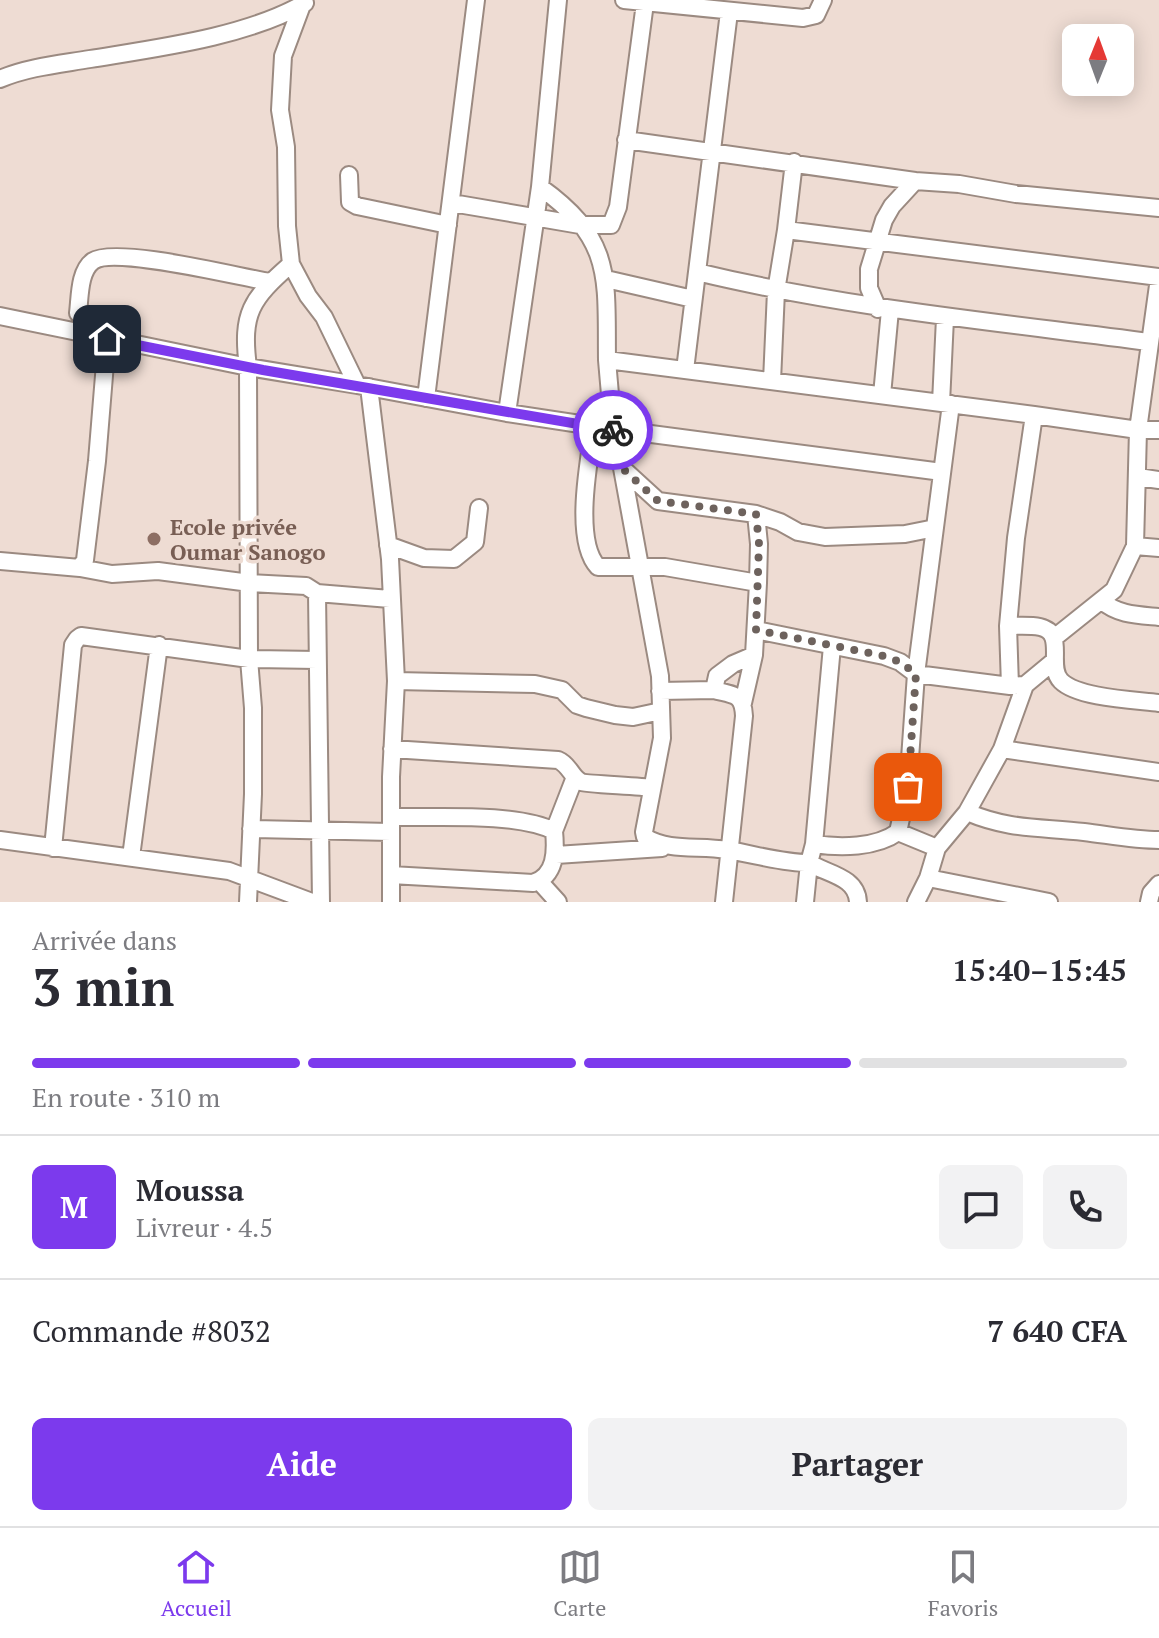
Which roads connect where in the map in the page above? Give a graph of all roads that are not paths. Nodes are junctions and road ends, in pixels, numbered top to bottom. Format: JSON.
{"nodes":[{"id":1,"x":476,"y":0,"type":"edge"},
{"id":2,"x":558,"y":0,"type":"edge"},
{"id":3,"x":624,"y":0,"type":"edge"},
{"id":4,"x":823,"y":0,"type":"edge"},
{"id":5,"x":306,"y":2,"type":"edge"},
{"id":6,"x":645,"y":3,"type":"junction"},
{"id":7,"x":729,"y":12,"type":"junction"},
{"id":8,"x":0,"y":79,"type":"edge"},
{"id":9,"x":626,"y":140,"type":"junction"},
{"id":10,"x":713,"y":152,"type":"junction"},
{"id":11,"x":794,"y":162,"type":"junction"},
{"id":12,"x":349,"y":175,"type":"dead end"},
{"id":13,"x":915,"y":181,"type":"junction"},
{"id":14,"x":540,"y":187,"type":"junction"},
{"id":15,"x":452,"y":203,"type":"junction"},
{"id":16,"x":1159,"y":208,"type":"edge"},
{"id":17,"x":535,"y":217,"type":"junction"},
{"id":18,"x":448,"y":225,"type":"junction"},
{"id":19,"x":580,"y":225,"type":"junction"},
{"id":20,"x":786,"y":230,"type":"junction"},
{"id":21,"x":879,"y":242,"type":"junction"},
{"id":22,"x":291,"y":264,"type":"junction"},
{"id":23,"x":697,"y":272,"type":"junction"},
{"id":24,"x":1159,"y":278,"type":"edge"},
{"id":25,"x":606,"y":279,"type":"junction"},
{"id":26,"x":270,"y":282,"type":"junction"},
{"id":27,"x":776,"y":291,"type":"junction"},
{"id":28,"x":693,"y":299,"type":"junction"},
{"id":29,"x":884,"y":310,"type":"junction"},
{"id":30,"x":78,"y":313,"type":"dead end"},
{"id":31,"x":0,"y":316,"type":"edge"},
{"id":32,"x":945,"y":318,"type":"junction"},
{"id":33,"x":107,"y":339,"type":"junction"},
{"id":34,"x":1151,"y":351,"type":"edge"},
{"id":35,"x":607,"y":360,"type":"junction"},
{"id":36,"x":248,"y":367,"type":"junction"},
{"id":37,"x":685,"y":370,"type":"junction"},
{"id":38,"x":772,"y":381,"type":"junction"},
{"id":39,"x":363,"y":386,"type":"junction"},
{"id":40,"x":882,"y":395,"type":"junction"},
{"id":41,"x":426,"y":398,"type":"junction"},
{"id":42,"x":946,"y":403,"type":"junction"},
{"id":43,"x":507,"y":413,"type":"junction"},
{"id":44,"x":1034,"y":415,"type":"junction"},
{"id":45,"x":594,"y":426,"type":"junction"},
{"id":46,"x":613,"y":429,"type":"junction"},
{"id":47,"x":1138,"y":430,"type":"junction"},
{"id":48,"x":1159,"y":430,"type":"edge"},
{"id":49,"x":622,"y":468,"type":"junction"},
{"id":50,"x":942,"y":472,"type":"junction"},
{"id":51,"x":1138,"y":477,"type":"junction"},
{"id":52,"x":1159,"y":480,"type":"edge"},
{"id":53,"x":479,"y":508,"type":"dead end"},
{"id":54,"x":756,"y":514,"type":"junction"},
{"id":55,"x":935,"y":528,"type":"junction"},
{"id":56,"x":388,"y":545,"type":"junction"},
{"id":57,"x":1135,"y":546,"type":"junction"},
{"id":58,"x":1159,"y":548,"type":"edge"},
{"id":59,"x":0,"y":561,"type":"edge"},
{"id":60,"x":640,"y":567,"type":"junction"},
{"id":61,"x":80,"y":568,"type":"junction"},
{"id":62,"x":250,"y":583,"type":"junction"},
{"id":63,"x":758,"y":583,"type":"junction"},
{"id":64,"x":317,"y":593,"type":"junction"},
{"id":65,"x":390,"y":599,"type":"junction"},
{"id":66,"x":1102,"y":601,"type":"junction"},
{"id":67,"x":1159,"y":617,"type":"edge"},
{"id":68,"x":1008,"y":626,"type":"junction"},
{"id":69,"x":756,"y":630,"type":"junction"},
{"id":70,"x":1054,"y":638,"type":"junction"},
{"id":71,"x":159,"y":645,"type":"junction"},
{"id":72,"x":832,"y":646,"type":"junction"},
{"id":73,"x":754,"y":655,"type":"junction"},
{"id":74,"x":249,"y":659,"type":"junction"},
{"id":75,"x":317,"y":660,"type":"junction"},
{"id":76,"x":1054,"y":661,"type":"junction"},
{"id":77,"x":916,"y":674,"type":"junction"},
{"id":78,"x":396,"y":681,"type":"junction"},
{"id":79,"x":1017,"y":685,"type":"junction"},
{"id":80,"x":714,"y":690,"type":"junction"},
{"id":81,"x":660,"y":691,"type":"junction"},
{"id":82,"x":743,"y":703,"type":"junction"},
{"id":83,"x":1159,"y":703,"type":"edge"},
{"id":84,"x":661,"y":711,"type":"junction"},
{"id":85,"x":392,"y":749,"type":"junction"},
{"id":86,"x":1002,"y":749,"type":"junction"},
{"id":87,"x":1159,"y":772,"type":"edge"},
{"id":88,"x":575,"y":777,"type":"junction"},
{"id":89,"x":652,"y":788,"type":"junction"},
{"id":90,"x":967,"y":812,"type":"junction"},
{"id":91,"x":391,"y":824,"type":"junction"},
{"id":92,"x":251,"y":829,"type":"junction"},
{"id":93,"x":554,"y":831,"type":"junction"},
{"id":94,"x":319,"y":832,"type":"junction"},
{"id":95,"x":898,"y":832,"type":"junction"},
{"id":96,"x":0,"y":840,"type":"edge"},
{"id":97,"x":1159,"y":840,"type":"edge"},
{"id":98,"x":814,"y":844,"type":"junction"},
{"id":99,"x":674,"y":847,"type":"junction"},
{"id":100,"x":53,"y":848,"type":"junction"},
{"id":101,"x":937,"y":848,"type":"junction"},
{"id":102,"x":730,"y":850,"type":"junction"},
{"id":103,"x":556,"y":855,"type":"junction"},
{"id":104,"x":131,"y":857,"type":"junction"},
{"id":105,"x":809,"y":863,"type":"junction"},
{"id":106,"x":391,"y":875,"type":"junction"},
{"id":107,"x":248,"y":877,"type":"junction"},
{"id":108,"x":928,"y":878,"type":"junction"},
{"id":109,"x":539,"y":881,"type":"junction"},
{"id":110,"x":1159,"y":884,"type":"edge"},
{"id":111,"x":248,"y":902,"type":"edge"},
{"id":112,"x":312,"y":902,"type":"edge"},
{"id":113,"x":321,"y":902,"type":"edge"},
{"id":114,"x":391,"y":902,"type":"edge"},
{"id":115,"x":558,"y":902,"type":"edge"},
{"id":116,"x":724,"y":902,"type":"edge"},
{"id":117,"x":805,"y":902,"type":"edge"},
{"id":118,"x":858,"y":902,"type":"edge"},
{"id":119,"x":916,"y":902,"type":"edge"},
{"id":120,"x":1049,"y":902,"type":"edge"},
{"id":121,"x":1134,"y":902,"type":"edge"},
{"id":122,"x":1149,"y":902,"type":"edge"}],
"edges":[{"from":1,"to":15,"type":"street"},
{"from":2,"to":14,"type":"street"},
{"from":3,"to":6,"type":"street"},
{"from":4,"to":7,"type":"street"},
{"from":5,"to":8,"type":"street"},
{"from":5,"to":22,"type":"street"},
{"from":6,"to":7,"type":"street"},
{"from":6,"to":9,"type":"street"},
{"from":7,"to":10,"type":"street"},
{"from":9,"to":10,"type":"street"},
{"from":9,"to":19,"type":"street"},
{"from":10,"to":11,"type":"street"},
{"from":10,"to":23,"type":"street"},
{"from":11,"to":13,"type":"street"},
{"from":11,"to":20,"type":"street"},
{"from":12,"to":18,"type":"street"},
{"from":13,"to":16,"type":"street"},
{"from":13,"to":21,"type":"street"},
{"from":14,"to":17,"type":"street"},
{"from":14,"to":19,"type":"street"},
{"from":15,"to":17,"type":"street"},
{"from":15,"to":18,"type":"street"},
{"from":17,"to":19,"type":"street"},
{"from":17,"to":43,"type":"street"},
{"from":18,"to":41,"type":"street"},
{"from":19,"to":25,"type":"street"},
{"from":20,"to":21,"type":"street"},
{"from":20,"to":27,"type":"street"},
{"from":21,"to":24,"type":"street"},
{"from":21,"to":29,"type":"street"},
{"from":22,"to":26,"type":"street"},
{"from":22,"to":39,"type":"street"},
{"from":23,"to":27,"type":"street"},
{"from":23,"to":28,"type":"street"},
{"from":24,"to":34,"type":"street"},
{"from":25,"to":28,"type":"street"},
{"from":25,"to":35,"type":"street"},
{"from":26,"to":30,"type":"street"},
{"from":26,"to":36,"type":"street"},
{"from":27,"to":29,"type":"street"},
{"from":27,"to":38,"type":"street"},
{"from":28,"to":37,"type":"street"},
{"from":29,"to":32,"type":"street"},
{"from":29,"to":40,"type":"street"},
{"from":31,"to":33,"type":"street"},
{"from":32,"to":34,"type":"street"},
{"from":32,"to":42,"type":"street"},
{"from":33,"to":36,"type":"street"},
{"from":33,"to":61,"type":"street"},
{"from":34,"to":47,"type":"street"},
{"from":35,"to":37,"type":"street"},
{"from":35,"to":46,"type":"street"},
{"from":36,"to":39,"type":"street"},
{"from":36,"to":62,"type":"street"},
{"from":37,"to":38,"type":"street"},
{"from":38,"to":40,"type":"street"},
{"from":39,"to":41,"type":"street"},
{"from":39,"to":56,"type":"street"},
{"from":40,"to":42,"type":"street"},
{"from":41,"to":43,"type":"street"},
{"from":42,"to":44,"type":"street"},
{"from":42,"to":50,"type":"street"},
{"from":43,"to":45,"type":"street"},
{"from":44,"to":47,"type":"street"},
{"from":44,"to":68,"type":"street"},
{"from":45,"to":46,"type":"street"},
{"from":45,"to":60,"type":"street"},
{"from":46,"to":49,"type":"street"},
{"from":46,"to":50,"type":"street"},
{"from":47,"to":48,"type":"street"},
{"from":47,"to":51,"type":"street"},
{"from":49,"to":54,"type":"street"},
{"from":49,"to":60,"type":"street"},
{"from":50,"to":55,"type":"street"},
{"from":51,"to":52,"type":"street"},
{"from":51,"to":57,"type":"street"},
{"from":53,"to":56,"type":"street"},
{"from":54,"to":55,"type":"street"},
{"from":54,"to":63,"type":"street"},
{"from":55,"to":77,"type":"street"},
{"from":56,"to":65,"type":"street"},
{"from":57,"to":58,"type":"street"},
{"from":57,"to":66,"type":"street"},
{"from":59,"to":61,"type":"street"},
{"from":60,"to":63,"type":"street"},
{"from":60,"to":81,"type":"street"},
{"from":61,"to":62,"type":"street"},
{"from":62,"to":64,"type":"street"},
{"from":62,"to":74,"type":"street"},
{"from":63,"to":69,"type":"street"},
{"from":64,"to":65,"type":"street"},
{"from":64,"to":75,"type":"street"},
{"from":65,"to":78,"type":"street"},
{"from":66,"to":67,"type":"street"},
{"from":66,"to":70,"type":"street"},
{"from":68,"to":70,"type":"street"},
{"from":68,"to":79,"type":"street"},
{"from":69,"to":72,"type":"street"},
{"from":69,"to":73,"type":"street"},
{"from":70,"to":76,"type":"street"},
{"from":71,"to":74,"type":"street"},
{"from":71,"to":100,"type":"street"},
{"from":71,"to":104,"type":"street"},
{"from":72,"to":77,"type":"street"},
{"from":72,"to":98,"type":"street"},
{"from":73,"to":80,"type":"street"},
{"from":73,"to":82,"type":"street"},
{"from":74,"to":75,"type":"street"},
{"from":74,"to":92,"type":"street"},
{"from":75,"to":94,"type":"street"},
{"from":76,"to":79,"type":"street"},
{"from":76,"to":83,"type":"street"},
{"from":77,"to":79,"type":"street"},
{"from":77,"to":95,"type":"street"},
{"from":78,"to":84,"type":"street"},
{"from":78,"to":85,"type":"street"},
{"from":79,"to":86,"type":"street"},
{"from":80,"to":81,"type":"street"},
{"from":80,"to":82,"type":"street"},
{"from":81,"to":84,"type":"street"},
{"from":82,"to":102,"type":"street"},
{"from":84,"to":89,"type":"street"},
{"from":85,"to":88,"type":"street"},
{"from":85,"to":91,"type":"street"},
{"from":86,"to":87,"type":"street"},
{"from":86,"to":90,"type":"street"},
{"from":88,"to":89,"type":"street"},
{"from":88,"to":93,"type":"street"},
{"from":89,"to":99,"type":"street"},
{"from":90,"to":97,"type":"street"},
{"from":90,"to":101,"type":"street"},
{"from":91,"to":93,"type":"street"},
{"from":91,"to":94,"type":"street"},
{"from":91,"to":106,"type":"street"},
{"from":92,"to":94,"type":"street"},
{"from":92,"to":107,"type":"street"},
{"from":93,"to":103,"type":"street"},
{"from":94,"to":113,"type":"street"},
{"from":95,"to":98,"type":"street"},
{"from":95,"to":101,"type":"street"},
{"from":96,"to":100,"type":"street"},
{"from":98,"to":105,"type":"street"},
{"from":99,"to":102,"type":"street"},
{"from":99,"to":103,"type":"street"},
{"from":100,"to":104,"type":"street"},
{"from":101,"to":108,"type":"street"},
{"from":102,"to":105,"type":"street"},
{"from":102,"to":116,"type":"street"},
{"from":103,"to":109,"type":"street"},
{"from":104,"to":107,"type":"street"},
{"from":105,"to":117,"type":"street"},
{"from":105,"to":118,"type":"street"},
{"from":106,"to":109,"type":"street"},
{"from":106,"to":114,"type":"street"},
{"from":107,"to":111,"type":"street"},
{"from":107,"to":112,"type":"street"},
{"from":108,"to":119,"type":"street"},
{"from":108,"to":120,"type":"street"},
{"from":109,"to":115,"type":"street"},
{"from":110,"to":122,"type":"street"},
{"from":121,"to":122,"type":"street"}]}
